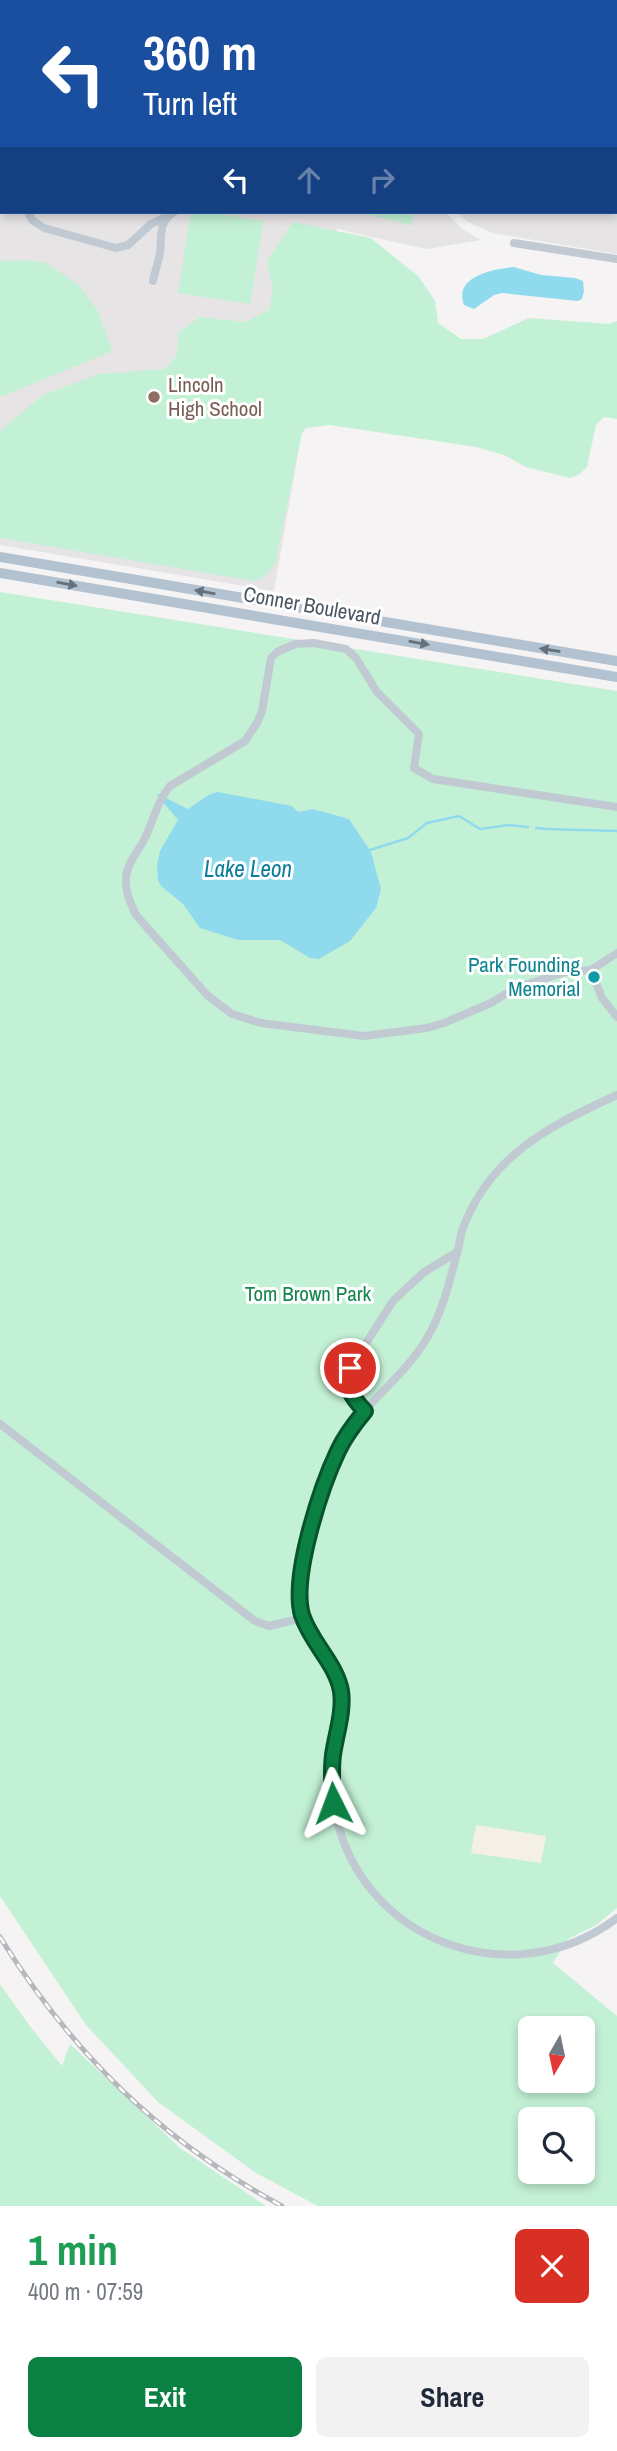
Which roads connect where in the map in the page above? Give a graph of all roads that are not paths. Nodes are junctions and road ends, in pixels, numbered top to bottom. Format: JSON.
{"nodes":[{"id":1,"x":28,"y":214,"type":"edge"},
{"id":2,"x":170,"y":214,"type":"edge"},
{"id":3,"x":165,"y":217,"type":"junction"},
{"id":4,"x":514,"y":243,"type":"dead end"},
{"id":5,"x":617,"y":258,"type":"edge"},
{"id":6,"x":153,"y":281,"type":"dead end"},
{"id":7,"x":0,"y":557,"type":"edge"},
{"id":8,"x":0,"y":573,"type":"edge"},
{"id":9,"x":464,"y":635,"type":"junction"},
{"id":10,"x":461,"y":650,"type":"junction"},
{"id":11,"x":617,"y":661,"type":"edge"},
{"id":12,"x":617,"y":677,"type":"edge"},
{"id":13,"x":617,"y":807,"type":"edge"},
{"id":14,"x":617,"y":953,"type":"edge"},
{"id":15,"x":591,"y":970,"type":"junction"},
{"id":16,"x":617,"y":1017,"type":"edge"},
{"id":17,"x":617,"y":1095,"type":"edge"},
{"id":18,"x":458,"y":1251,"type":"junction"},
{"id":19,"x":365,"y":1411,"type":"junction"},
{"id":20,"x":0,"y":1424,"type":"edge"},
{"id":21,"x":303,"y":1618,"type":"junction"},
{"id":22,"x":617,"y":1918,"type":"edge"}],
"edges":[{"from":1,"to":3,"type":"street"},
{"from":2,"to":3,"type":"street"},
{"from":3,"to":6,"type":"street"},
{"from":4,"to":5,"type":"street"},
{"from":9,"to":7,"type":"main road","name":"Conner Boulevard","one_way":true},
{"from":8,"to":10,"type":"main road","name":"Conner Boulevard","one_way":true},
{"from":9,"to":10,"type":"main road"},
{"from":11,"to":9,"type":"main road","name":"Conner Boulevard","one_way":true},
{"from":10,"to":12,"type":"main road","name":"Conner Boulevard"},
{"from":13,"to":15,"type":"street"},
{"from":14,"to":15,"type":"street"},
{"from":15,"to":16,"type":"street"},
{"from":17,"to":18,"type":"street"},
{"from":18,"to":19,"type":"street"},
{"from":18,"to":19,"type":"street"},
{"from":19,"to":21,"type":"street"},
{"from":20,"to":21,"type":"street"},
{"from":21,"to":22,"type":"street"}]}
